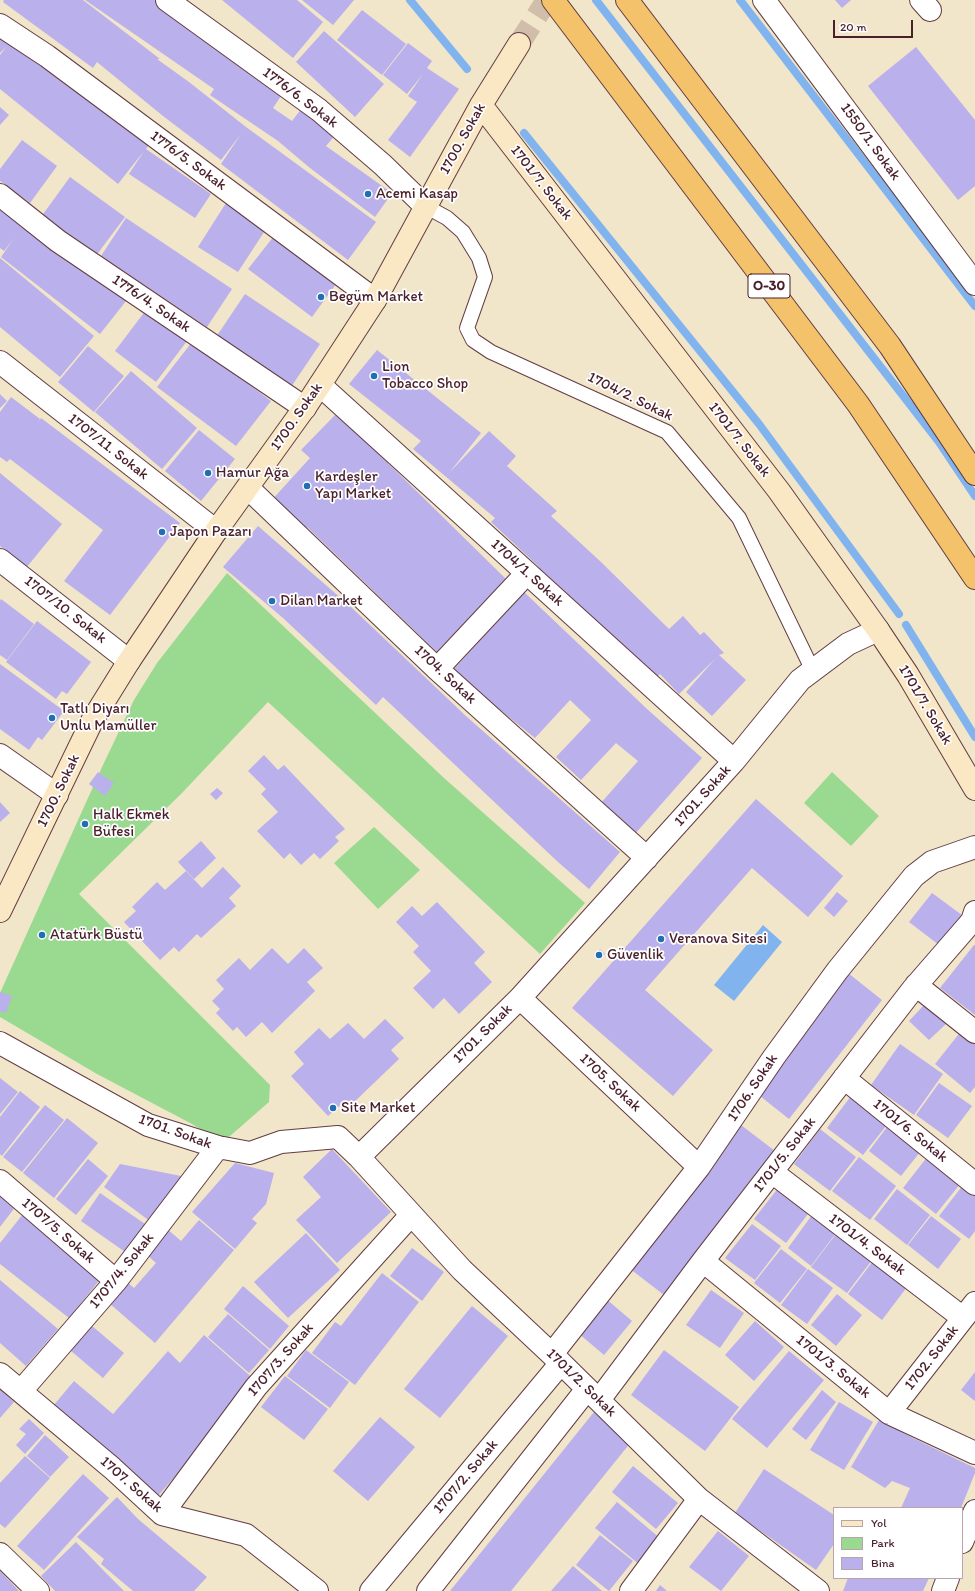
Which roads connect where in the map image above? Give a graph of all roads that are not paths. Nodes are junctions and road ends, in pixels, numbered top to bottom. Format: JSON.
{"nodes":[{"id":1,"x":167,"y":0,"type":"edge"},
{"id":2,"x":553,"y":0,"type":"edge"},
{"id":3,"x":628,"y":0,"type":"edge"},
{"id":4,"x":764,"y":0,"type":"edge"},
{"id":5,"x":0,"y":25,"type":"edge"},
{"id":6,"x":518,"y":44,"type":"tunnel mouth"},
{"id":7,"x":481,"y":105,"type":"junction"},
{"id":8,"x":0,"y":195,"type":"edge"},
{"id":9,"x":425,"y":206,"type":"junction"},
{"id":10,"x":975,"y":284,"type":"edge"},
{"id":11,"x":375,"y":300,"type":"junction"},
{"id":12,"x":890,"y":346,"type":"junction"},
{"id":13,"x":0,"y":362,"type":"edge"},
{"id":14,"x":320,"y":385,"type":"junction"},
{"id":15,"x":305,"y":408,"type":"junction"},
{"id":16,"x":975,"y":460,"type":"edge"},
{"id":17,"x":975,"y":474,"type":"edge"},
{"id":18,"x":248,"y":488,"type":"junction"},
{"id":19,"x":216,"y":531,"type":"junction"},
{"id":20,"x":0,"y":560,"type":"edge"},
{"id":21,"x":527,"y":573,"type":"junction"},
{"id":22,"x":975,"y":578,"type":"edge"},
{"id":23,"x":878,"y":630,"type":"junction"},
{"id":24,"x":129,"y":661,"type":"junction"},
{"id":25,"x":437,"y":669,"type":"junction"},
{"id":26,"x":813,"y":671,"type":"junction"},
{"id":27,"x":0,"y":755,"type":"edge"},
{"id":28,"x":734,"y":761,"type":"junction"},
{"id":29,"x":975,"y":789,"type":"edge"},
{"id":30,"x":57,"y":795,"type":"junction"},
{"id":31,"x":975,"y":847,"type":"edge"},
{"id":32,"x":647,"y":858,"type":"junction"},
{"id":33,"x":0,"y":911,"type":"edge"},
{"id":34,"x":975,"y":912,"type":"edge"},
{"id":35,"x":916,"y":985,"type":"junction"},
{"id":36,"x":520,"y":998,"type":"junction"},
{"id":37,"x":975,"y":1032,"type":"edge"},
{"id":38,"x":0,"y":1043,"type":"edge"},
{"id":39,"x":844,"y":1078,"type":"junction"},
{"id":40,"x":218,"y":1147,"type":"junction"},
{"id":41,"x":359,"y":1157,"type":"junction"},
{"id":42,"x":699,"y":1168,"type":"junction"},
{"id":43,"x":772,"y":1172,"type":"junction"},
{"id":44,"x":0,"y":1181,"type":"edge"},
{"id":45,"x":975,"y":1184,"type":"edge"},
{"id":46,"x":411,"y":1215,"type":"junction"},
{"id":47,"x":703,"y":1261,"type":"junction"},
{"id":48,"x":116,"y":1281,"type":"junction"},
{"id":49,"x":969,"y":1310,"type":"edge"},
{"id":50,"x":556,"y":1358,"type":"junction"},
{"id":51,"x":0,"y":1374,"type":"edge"},
{"id":52,"x":21,"y":1392,"type":"junction"},
{"id":53,"x":593,"y":1395,"type":"junction"},
{"id":54,"x":889,"y":1413,"type":"junction"},
{"id":55,"x":975,"y":1453,"type":"edge"},
{"id":56,"x":699,"y":1499,"type":"junction"},
{"id":57,"x":975,"y":1511,"type":"edge"},
{"id":58,"x":162,"y":1514,"type":"junction"},
{"id":59,"x":963,"y":1540,"type":"edge"},
{"id":60,"x":0,"y":1554,"type":"edge"},
{"id":61,"x":948,"y":1579,"type":"edge"},
{"id":62,"x":38,"y":1591,"type":"edge"},
{"id":63,"x":317,"y":1591,"type":"edge"},
{"id":64,"x":371,"y":1591,"type":"edge"},
{"id":65,"x":428,"y":1591,"type":"edge"},
{"id":66,"x":630,"y":1591,"type":"edge"},
{"id":67,"x":818,"y":1591,"type":"edge"},
{"id":68,"x":943,"y":1591,"type":"edge"}],
"edges":[{"from":1,"to":9,"type":"street","name":"1776/6. Sokak"},
{"from":2,"to":22,"type":"highway","number":"O-30"},
{"from":3,"to":12,"type":"highway"},
{"from":4,"to":10,"type":"street","name":"1550/1. Sokak"},
{"from":5,"to":11,"type":"street","name":"1776/5. Sokak"},
{"from":6,"to":7,"type":"street","name":"1700. Sokak"},
{"from":7,"to":9,"type":"street","name":"1700. Sokak"},
{"from":7,"to":23,"type":"street","name":"1701/7. Sokak"},
{"from":8,"to":15,"type":"street","name":"1776/4. Sokak"},
{"from":9,"to":11,"type":"street","name":"1700. Sokak"},
{"from":9,"to":26,"type":"lane","name":"1704/2. Sokak"},
{"from":11,"to":14,"type":"street","name":"1700. Sokak"},
{"from":12,"to":16,"type":"highway"},
{"from":12,"to":17,"type":"highway"},
{"from":13,"to":19,"type":"street","name":"1707/11. Sokak"},
{"from":14,"to":15,"type":"street","name":"1700. Sokak"},
{"from":14,"to":21,"type":"street","name":"1704/1. Sokak"},
{"from":15,"to":18,"type":"street","name":"1700. Sokak"},
{"from":18,"to":19,"type":"street","name":"1700. Sokak"},
{"from":18,"to":25,"type":"street","name":"1704. Sokak"},
{"from":19,"to":24,"type":"street","name":"1700. Sokak"},
{"from":20,"to":24,"type":"street","name":"1707/10. Sokak"},
{"from":21,"to":25,"type":"street"},
{"from":21,"to":28,"type":"street","name":"1704/1. Sokak"},
{"from":23,"to":26,"type":"street","name":"1701. Sokak"},
{"from":23,"to":29,"type":"street","name":"1701/7. Sokak"},
{"from":24,"to":30,"type":"street","name":"1700. Sokak"},
{"from":25,"to":32,"type":"street","name":"1704. Sokak"},
{"from":26,"to":28,"type":"street","name":"1701. Sokak"},
{"from":27,"to":30,"type":"street"},
{"from":28,"to":32,"type":"street","name":"1701. Sokak"},
{"from":30,"to":33,"type":"street","name":"1700. Sokak"},
{"from":31,"to":42,"type":"street","name":"1706. Sokak"},
{"from":32,"to":36,"type":"street","name":"1701. Sokak"},
{"from":34,"to":35,"type":"street","name":"1701/5. Sokak"},
{"from":35,"to":37,"type":"street"},
{"from":35,"to":39,"type":"street","name":"1701/5. Sokak"},
{"from":36,"to":41,"type":"street","name":"1701. Sokak"},
{"from":36,"to":42,"type":"street","name":"1705. Sokak"},
{"from":38,"to":40,"type":"street","name":"1701. Sokak"},
{"from":39,"to":43,"type":"street","name":"1701/5. Sokak"},
{"from":39,"to":45,"type":"street","name":"1701/6. Sokak"},
{"from":40,"to":41,"type":"street","name":"1701. Sokak"},
{"from":40,"to":48,"type":"street","name":"1707/4. Sokak"},
{"from":41,"to":46,"type":"street","name":"1701/2. Sokak"},
{"from":42,"to":50,"type":"street","name":"1706. Sokak"},
{"from":43,"to":47,"type":"street","name":"1701/5. Sokak"},
{"from":43,"to":49,"type":"street","name":"1701/4. Sokak"},
{"from":44,"to":48,"type":"street","name":"1707/5. Sokak"},
{"from":46,"to":50,"type":"street","name":"1701/2. Sokak"},
{"from":46,"to":58,"type":"street","name":"1707/3. Sokak"},
{"from":47,"to":53,"type":"street","name":"1701/5. Sokak"},
{"from":47,"to":54,"type":"street","name":"1701/3. Sokak"},
{"from":48,"to":52,"type":"street","name":"1707/4. Sokak"},
{"from":49,"to":54,"type":"street","name":"1702. Sokak"},
{"from":50,"to":53,"type":"street","name":"1701/2. Sokak"},
{"from":50,"to":64,"type":"street","name":"1707/2. Sokak"},
{"from":51,"to":52,"type":"street","name":"1707. Sokak"},
{"from":52,"to":58,"type":"street","name":"1707. Sokak"},
{"from":53,"to":56,"type":"street","name":"1701/2. Sokak"},
{"from":53,"to":65,"type":"street"},
{"from":54,"to":55,"type":"street","name":"1701/3. Sokak"},
{"from":56,"to":66,"type":"street"},
{"from":56,"to":67,"type":"street","name":"1701/2. Sokak"},
{"from":57,"to":59,"type":"street"},
{"from":58,"to":63,"type":"street","name":"1707. Sokak"},
{"from":60,"to":62,"type":"street"},
{"from":61,"to":68,"type":"street"}]}
